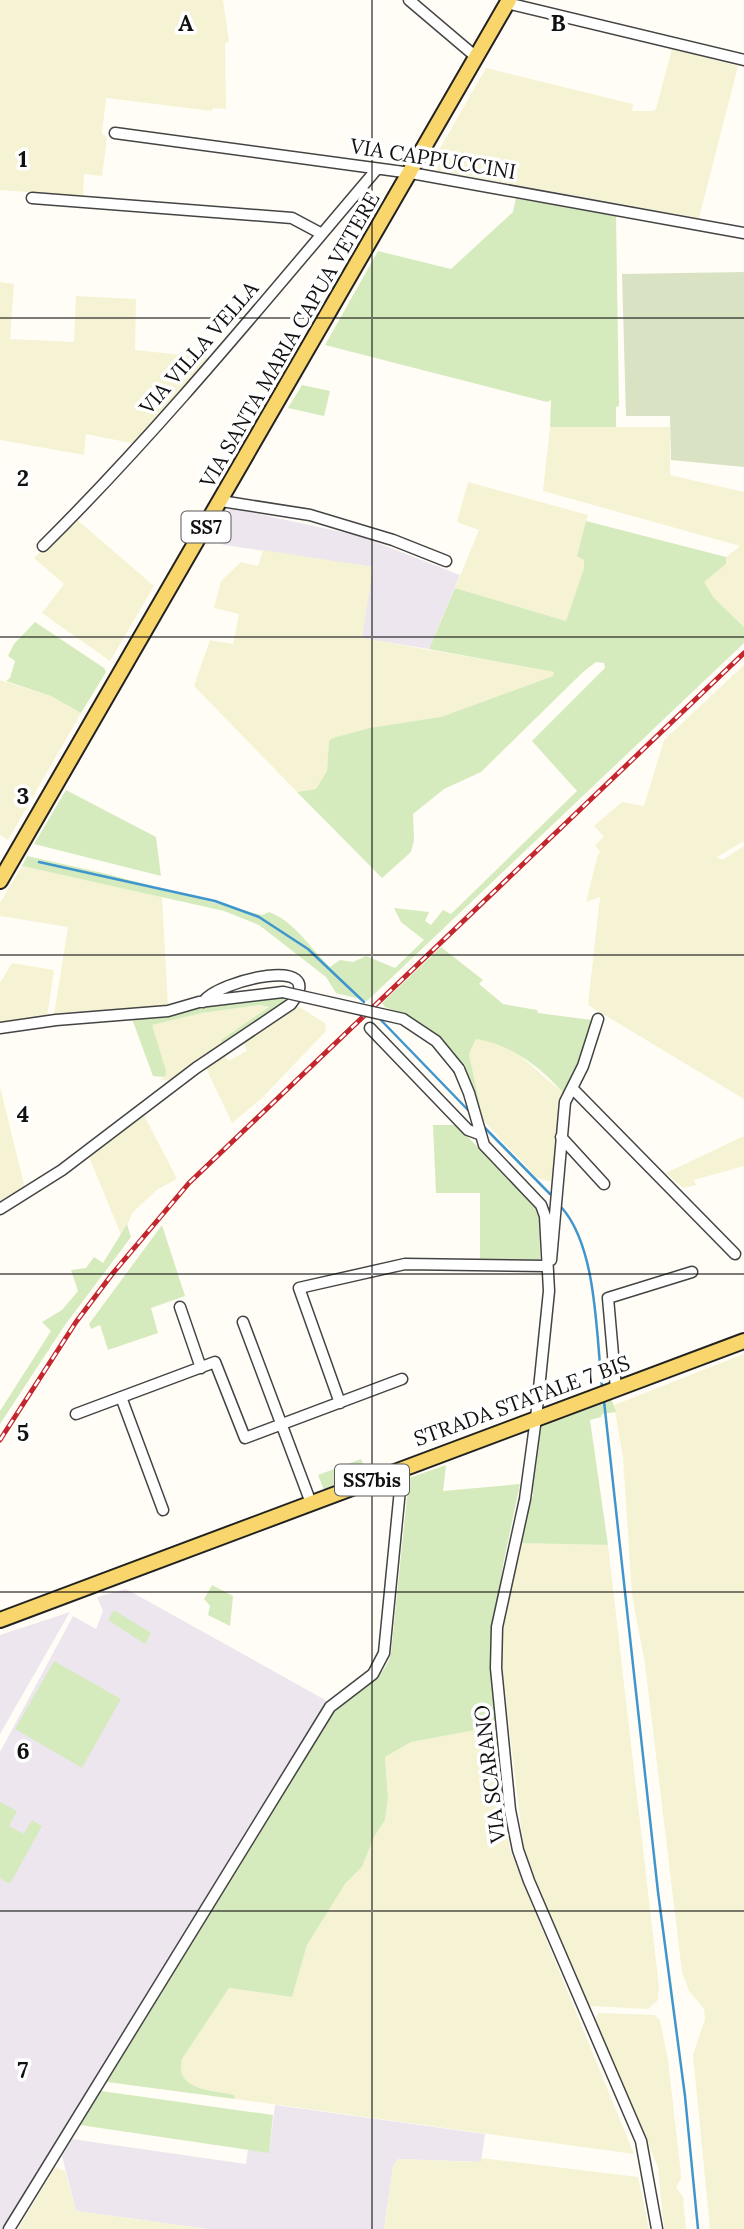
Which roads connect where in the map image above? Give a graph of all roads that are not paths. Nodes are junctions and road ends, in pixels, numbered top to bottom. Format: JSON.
{"nodes":[{"id":1,"x":409,"y":0,"type":"edge"},
{"id":2,"x":508,"y":1,"type":"edge"},
{"id":3,"x":475,"y":57,"type":"junction"},
{"id":4,"x":744,"y":60,"type":"edge"},
{"id":5,"x":115,"y":133,"type":"dead end"},
{"id":6,"x":377,"y":169,"type":"junction"},
{"id":7,"x":411,"y":173,"type":"junction"},
{"id":8,"x":32,"y":198,"type":"dead end"},
{"id":9,"x":322,"y":233,"type":"junction"},
{"id":10,"x":744,"y":233,"type":"edge"},
{"id":11,"x":221,"y":502,"type":"junction"},
{"id":12,"x":43,"y":546,"type":"dead end"},
{"id":13,"x":446,"y":561,"type":"dead end"},
{"id":14,"x":0,"y":881,"type":"edge"},
{"id":15,"x":203,"y":1002,"type":"junction"},
{"id":16,"x":598,"y":1019,"type":"dead end"},
{"id":17,"x":0,"y":1028,"type":"edge"},
{"id":18,"x":370,"y":1028,"type":"dead end"},
{"id":19,"x":573,"y":1089,"type":"junction"},
{"id":20,"x":479,"y":1135,"type":"junction"},
{"id":21,"x":561,"y":1137,"type":"junction"},
{"id":22,"x":604,"y":1184,"type":"dead end"},
{"id":23,"x":0,"y":1209,"type":"edge"},
{"id":24,"x":735,"y":1254,"type":"dead end"},
{"id":25,"x":545,"y":1266,"type":"junction"},
{"id":26,"x":692,"y":1272,"type":"dead end"},
{"id":27,"x":549,"y":1291,"type":"junction"},
{"id":28,"x":180,"y":1307,"type":"dead end"},
{"id":29,"x":243,"y":1322,"type":"dead end"},
{"id":30,"x":744,"y":1340,"type":"edge"},
{"id":31,"x":201,"y":1368,"type":"junction"},
{"id":32,"x":402,"y":1379,"type":"dead end"},
{"id":33,"x":616,"y":1389,"type":"junction"},
{"id":34,"x":121,"y":1397,"type":"junction"},
{"id":35,"x":340,"y":1403,"type":"junction"},
{"id":36,"x":76,"y":1414,"type":"dead end"},
{"id":37,"x":536,"y":1418,"type":"junction"},
{"id":38,"x":282,"y":1425,"type":"junction"},
{"id":39,"x":401,"y":1469,"type":"junction"},
{"id":40,"x":311,"y":1503,"type":"junction"},
{"id":41,"x":163,"y":1510,"type":"dead end"},
{"id":42,"x":0,"y":1620,"type":"edge"},
{"id":43,"x":9,"y":2229,"type":"edge"},
{"id":44,"x":657,"y":2229,"type":"edge"}],
"edges":[{"from":1,"to":3,"type":"street"},
{"from":2,"to":3,"type":"main road","name":"VIA SANTA MARIA CAPUA VETERE","number":"SS7"},
{"from":2,"to":4,"type":"street"},
{"from":3,"to":7,"type":"main road","name":"VIA SANTA MARIA CAPUA VETERE","number":"SS7"},
{"from":5,"to":6,"type":"street","name":"VIA CAPPUCCINI"},
{"from":6,"to":7,"type":"street","name":"VIA CAPPUCCINI"},
{"from":6,"to":9,"type":"street","name":"VIA VILLA VELLA"},
{"from":7,"to":10,"type":"street","name":"VIA CAPPUCCINI"},
{"from":7,"to":11,"type":"main road","name":"VIA SANTA MARIA CAPUA VETERE","number":"SS7"},
{"from":8,"to":9,"type":"street"},
{"from":9,"to":12,"type":"street","name":"VIA VILLA VELLA"},
{"from":11,"to":13,"type":"street"},
{"from":11,"to":14,"type":"main road","name":"VIA SANTA MARIA CAPUA VETERE","number":"SS7"},
{"from":15,"to":17,"type":"street"},
{"from":15,"to":20,"type":"street","bridge":true},
{"from":15,"to":23,"type":"street"},
{"from":16,"to":19,"type":"street"},
{"from":18,"to":20,"type":"street"},
{"from":19,"to":21,"type":"street"},
{"from":19,"to":24,"type":"street"},
{"from":20,"to":25,"type":"street"},
{"from":21,"to":22,"type":"street"},
{"from":21,"to":27,"type":"street"},
{"from":25,"to":27,"type":"street"},
{"from":25,"to":35,"type":"street"},
{"from":26,"to":33,"type":"street"},
{"from":27,"to":37,"type":"street","name":"VIA SCARANO"},
{"from":28,"to":31,"type":"street"},
{"from":29,"to":38,"type":"street"},
{"from":30,"to":33,"type":"main road","name":"STRADA STATALE 7 BIS","number":"SS7bis"},
{"from":31,"to":34,"type":"street"},
{"from":31,"to":38,"type":"street"},
{"from":32,"to":35,"type":"street"},
{"from":33,"to":37,"type":"main road","name":"STRADA STATALE 7 BIS","number":"SS7bis"},
{"from":34,"to":36,"type":"street"},
{"from":34,"to":41,"type":"street"},
{"from":35,"to":38,"type":"street"},
{"from":37,"to":39,"type":"main road","name":"STRADA STATALE 7 BIS","number":"SS7bis"},
{"from":37,"to":44,"type":"street","name":"VIA SCARANO"},
{"from":38,"to":40,"type":"street"},
{"from":39,"to":40,"type":"main road","name":"STRADA STATALE 7 BIS","number":"SS7bis"},
{"from":39,"to":43,"type":"street"},
{"from":40,"to":42,"type":"main road","name":"STRADA STATALE 7 BIS","number":"SS7bis"}]}
